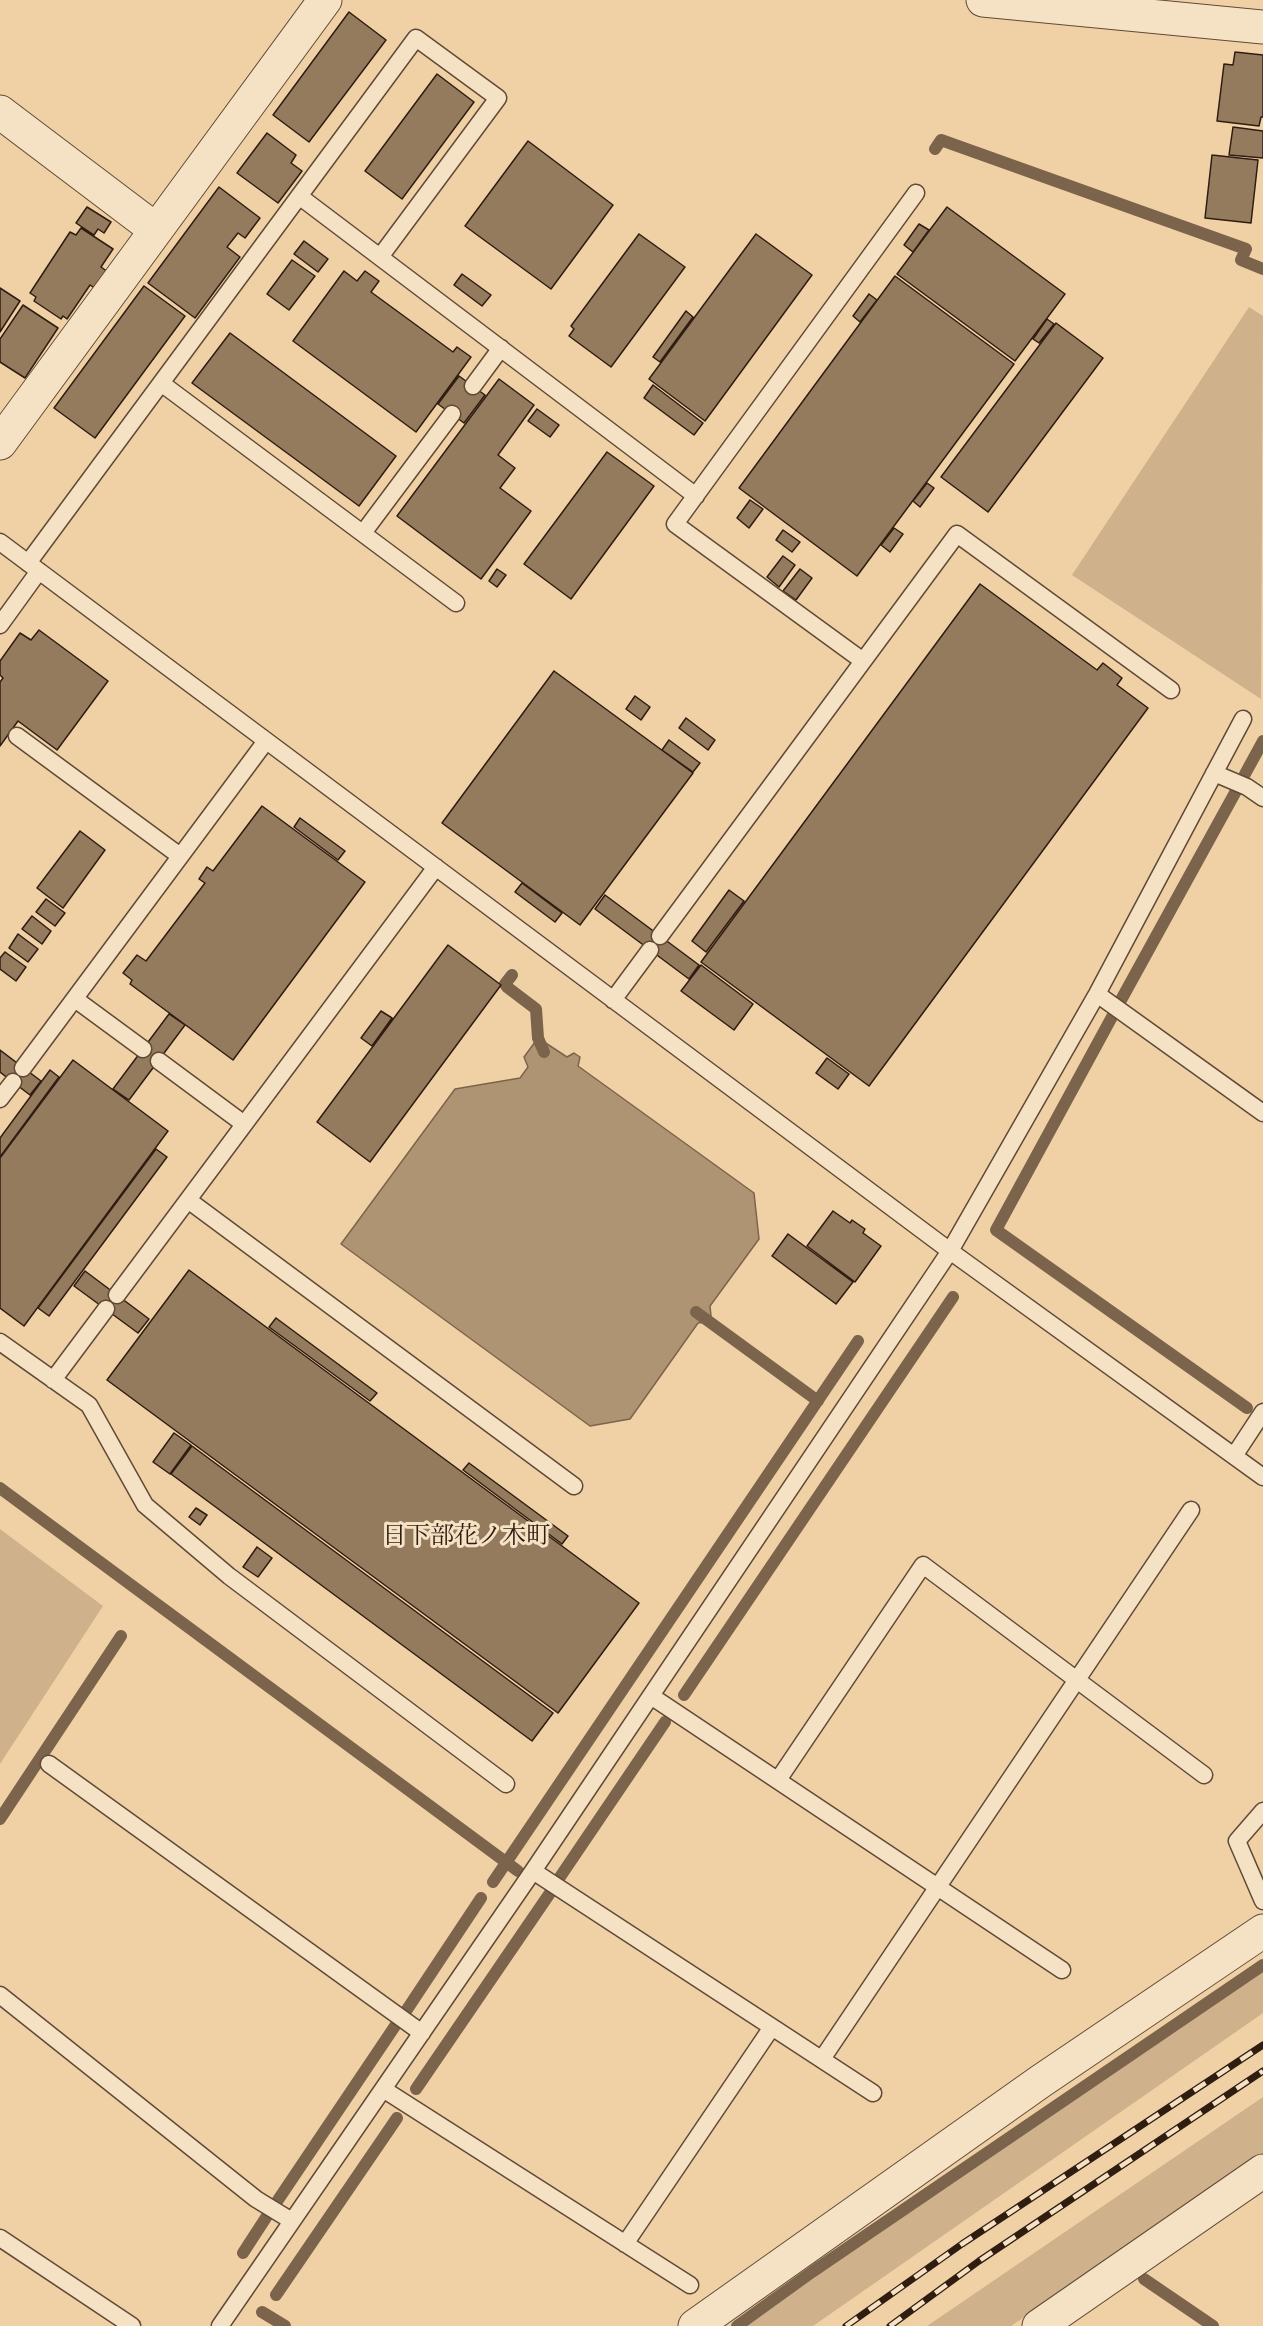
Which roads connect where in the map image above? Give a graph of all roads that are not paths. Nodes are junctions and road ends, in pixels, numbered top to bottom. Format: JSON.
{"nodes":[{"id":1,"x":325,"y":0,"type":"edge"},
{"id":2,"x":983,"y":0,"type":"edge"},
{"id":3,"x":1263,"y":27,"type":"edge"},
{"id":4,"x":0,"y":112,"type":"edge"},
{"id":5,"x":916,"y":193,"type":"dead end"},
{"id":6,"x":299,"y":196,"type":"junction"},
{"id":7,"x":156,"y":230,"type":"junction"},
{"id":8,"x":380,"y":257,"type":"junction"},
{"id":9,"x":501,"y":348,"type":"junction"},
{"id":10,"x":161,"y":383,"type":"junction"},
{"id":11,"x":473,"y":386,"type":"dead end"},
{"id":12,"x":452,"y":414,"type":"dead end"},
{"id":13,"x":0,"y":443,"type":"edge"},
{"id":14,"x":696,"y":496,"type":"junction"},
{"id":15,"x":363,"y":533,"type":"junction"},
{"id":16,"x":0,"y":542,"type":"edge"},
{"id":17,"x":34,"y":567,"type":"junction"},
{"id":18,"x":456,"y":603,"type":"dead end"},
{"id":19,"x":0,"y":625,"type":"edge"},
{"id":20,"x":863,"y":661,"type":"junction"},
{"id":21,"x":1171,"y":690,"type":"dead end"},
{"id":22,"x":1244,"y":719,"type":"dead end"},
{"id":23,"x":17,"y":736,"type":"dead end"},
{"id":24,"x":266,"y":741,"type":"junction"},
{"id":25,"x":1214,"y":773,"type":"junction"},
{"id":26,"x":1263,"y":798,"type":"edge"},
{"id":27,"x":180,"y":856,"type":"junction"},
{"id":28,"x":436,"y":867,"type":"junction"},
{"id":29,"x":660,"y":936,"type":"dead end"},
{"id":30,"x":650,"y":950,"type":"dead end"},
{"id":31,"x":1096,"y":994,"type":"junction"},
{"id":32,"x":75,"y":999,"type":"junction"},
{"id":33,"x":613,"y":1000,"type":"junction"},
{"id":34,"x":143,"y":1049,"type":"dead end"},
{"id":35,"x":159,"y":1061,"type":"dead end"},
{"id":36,"x":23,"y":1068,"type":"dead end"},
{"id":37,"x":13,"y":1082,"type":"dead end"},
{"id":38,"x":0,"y":1099,"type":"edge"},
{"id":39,"x":1263,"y":1113,"type":"edge"},
{"id":40,"x":244,"y":1124,"type":"junction"},
{"id":41,"x":188,"y":1200,"type":"junction"},
{"id":42,"x":950,"y":1251,"type":"junction"},
{"id":43,"x":117,"y":1295,"type":"dead end"},
{"id":44,"x":106,"y":1310,"type":"dead end"},
{"id":45,"x":0,"y":1342,"type":"edge"},
{"id":46,"x":53,"y":1380,"type":"junction"},
{"id":47,"x":1263,"y":1412,"type":"edge"},
{"id":48,"x":1234,"y":1456,"type":"junction"},
{"id":49,"x":1263,"y":1477,"type":"edge"},
{"id":50,"x":574,"y":1486,"type":"dead end"},
{"id":51,"x":1191,"y":1510,"type":"dead end"},
{"id":52,"x":1077,"y":1680,"type":"junction"},
{"id":53,"x":651,"y":1696,"type":"junction"},
{"id":54,"x":50,"y":1764,"type":"dead end"},
{"id":55,"x":1204,"y":1775,"type":"dead end"},
{"id":56,"x":778,"y":1780,"type":"junction"},
{"id":57,"x":506,"y":1785,"type":"dead end"},
{"id":58,"x":1263,"y":1811,"type":"edge"},
{"id":59,"x":533,"y":1870,"type":"junction"},
{"id":60,"x":938,"y":1887,"type":"junction"},
{"id":61,"x":1263,"y":1901,"type":"edge"},
{"id":62,"x":1263,"y":1931,"type":"edge"},
{"id":63,"x":1062,"y":1970,"type":"dead end"},
{"id":64,"x":0,"y":1995,"type":"edge"},
{"id":65,"x":772,"y":2027,"type":"junction"},
{"id":66,"x":422,"y":2033,"type":"junction"},
{"id":67,"x":822,"y":2060,"type":"junction"},
{"id":68,"x":383,"y":2090,"type":"junction"},
{"id":69,"x":873,"y":2093,"type":"dead end"},
{"id":70,"x":1263,"y":2171,"type":"edge"},
{"id":71,"x":292,"y":2221,"type":"junction"},
{"id":72,"x":0,"y":2238,"type":"edge"},
{"id":73,"x":625,"y":2244,"type":"junction"},
{"id":74,"x":690,"y":2285,"type":"dead end"},
{"id":75,"x":132,"y":2326,"type":"edge"},
{"id":76,"x":220,"y":2326,"type":"edge"},
{"id":77,"x":695,"y":2326,"type":"edge"},
{"id":78,"x":1039,"y":2326,"type":"edge"}],
"edges":[{"from":1,"to":7,"type":"street"},
{"from":2,"to":3,"type":"street"},
{"from":4,"to":7,"type":"street"},
{"from":5,"to":14,"type":"lane"},
{"from":6,"to":8,"type":"lane"},
{"from":6,"to":8,"type":"lane"},
{"from":6,"to":10,"type":"lane"},
{"from":7,"to":13,"type":"street"},
{"from":8,"to":9,"type":"lane"},
{"from":9,"to":11,"type":"lane"},
{"from":9,"to":14,"type":"lane"},
{"from":10,"to":15,"type":"lane"},
{"from":10,"to":17,"type":"lane"},
{"from":12,"to":15,"type":"lane"},
{"from":14,"to":20,"type":"lane"},
{"from":15,"to":18,"type":"lane"},
{"from":16,"to":17,"type":"lane"},
{"from":17,"to":19,"type":"lane"},
{"from":17,"to":24,"type":"lane"},
{"from":20,"to":21,"type":"lane"},
{"from":20,"to":29,"type":"lane"},
{"from":22,"to":25,"type":"lane"},
{"from":23,"to":27,"type":"lane"},
{"from":24,"to":27,"type":"lane"},
{"from":24,"to":28,"type":"lane"},
{"from":25,"to":26,"type":"lane"},
{"from":25,"to":31,"type":"lane"},
{"from":27,"to":32,"type":"lane"},
{"from":28,"to":33,"type":"lane"},
{"from":28,"to":40,"type":"lane"},
{"from":30,"to":33,"type":"lane"},
{"from":31,"to":39,"type":"lane"},
{"from":31,"to":42,"type":"lane"},
{"from":32,"to":34,"type":"lane"},
{"from":32,"to":36,"type":"lane"},
{"from":33,"to":42,"type":"lane"},
{"from":35,"to":40,"type":"lane"},
{"from":37,"to":38,"type":"lane"},
{"from":40,"to":41,"type":"lane"},
{"from":41,"to":43,"type":"lane"},
{"from":41,"to":50,"type":"lane"},
{"from":42,"to":48,"type":"lane"},
{"from":42,"to":53,"type":"lane"},
{"from":44,"to":46,"type":"lane"},
{"from":45,"to":46,"type":"lane"},
{"from":46,"to":57,"type":"lane"},
{"from":47,"to":48,"type":"lane"},
{"from":48,"to":49,"type":"lane"},
{"from":51,"to":52,"type":"lane"},
{"from":52,"to":55,"type":"lane"},
{"from":52,"to":56,"type":"lane"},
{"from":52,"to":60,"type":"lane"},
{"from":53,"to":56,"type":"lane"},
{"from":53,"to":59,"type":"lane"},
{"from":54,"to":66,"type":"lane"},
{"from":56,"to":60,"type":"lane"},
{"from":58,"to":61,"type":"lane"},
{"from":59,"to":65,"type":"lane"},
{"from":59,"to":66,"type":"lane"},
{"from":60,"to":63,"type":"lane"},
{"from":60,"to":67,"type":"lane"},
{"from":62,"to":77,"type":"street"},
{"from":64,"to":71,"type":"lane"},
{"from":65,"to":67,"type":"lane"},
{"from":65,"to":73,"type":"lane"},
{"from":66,"to":68,"type":"lane"},
{"from":67,"to":69,"type":"lane"},
{"from":68,"to":71,"type":"lane"},
{"from":68,"to":73,"type":"lane"},
{"from":70,"to":78,"type":"street"},
{"from":71,"to":76,"type":"lane"},
{"from":72,"to":75,"type":"lane"},
{"from":73,"to":74,"type":"lane"}]}
